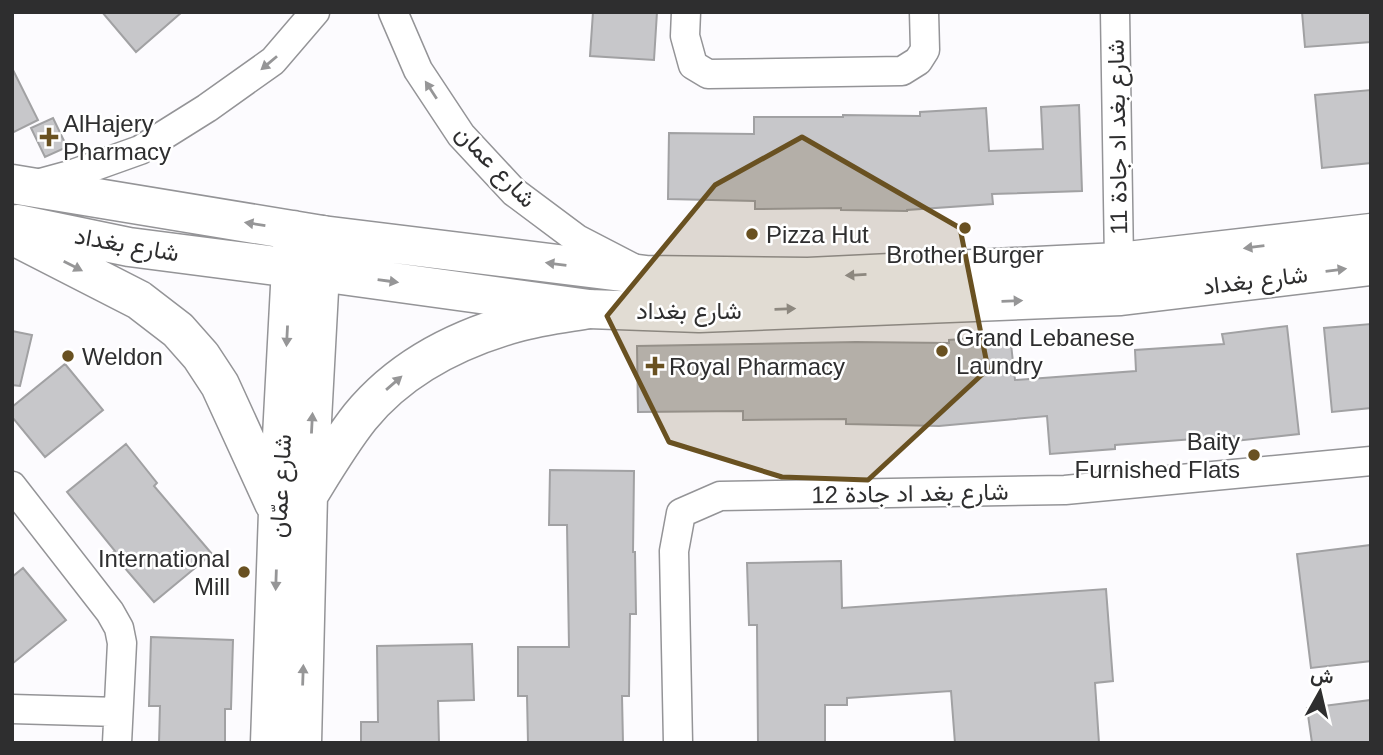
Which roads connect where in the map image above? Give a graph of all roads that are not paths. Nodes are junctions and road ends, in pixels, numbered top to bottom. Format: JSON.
{"nodes":[{"id":1,"x":315,"y":12,"type":"edge"},
{"id":2,"x":393,"y":12,"type":"edge"},
{"id":3,"x":686,"y":12,"type":"edge"},
{"id":4,"x":924,"y":12,"type":"edge"},
{"id":5,"x":1115,"y":12,"type":"edge"},
{"id":6,"x":20,"y":185,"type":"edge"},
{"id":7,"x":12,"y":223,"type":"edge"},
{"id":8,"x":307,"y":232,"type":"junction"},
{"id":9,"x":1371,"y":233,"type":"edge"},
{"id":10,"x":12,"y":235,"type":"edge"},
{"id":11,"x":1119,"y":262,"type":"junction"},
{"id":12,"x":1371,"y":266,"type":"edge"},
{"id":13,"x":305,"y":270,"type":"junction"},
{"id":14,"x":646,"y":275,"type":"junction"},
{"id":15,"x":589,"y":309,"type":"junction"},
{"id":16,"x":1371,"y":461,"type":"edge"},
{"id":17,"x":12,"y":486,"type":"edge"},
{"id":18,"x":293,"y":504,"type":"junction"},
{"id":19,"x":12,"y":709,"type":"edge"},
{"id":20,"x":118,"y":712,"type":"junction"},
{"id":21,"x":117,"y":743,"type":"edge"},
{"id":22,"x":270,"y":743,"type":"edge"},
{"id":23,"x":302,"y":743,"type":"edge"},
{"id":24,"x":678,"y":743,"type":"edge"}],
"edges":[{"from":1,"to":6,"type":"street","one_way":true},
{"from":14,"to":2,"type":"street","name":"شارع عمان","one_way":true},
{"from":3,"to":4,"type":"street"},
{"from":5,"to":11,"type":"street","name":"شارع بغد اد جادة 11"},
{"from":8,"to":6,"type":"main road","name":"شارع بغداد","one_way":true},
{"from":7,"to":13,"type":"main road","name":"شارع بغداد"},
{"from":8,"to":13,"type":"main road","name":"شارع عمّان"},
{"from":14,"to":8,"type":"main road","name":"شارع بغداد","one_way":true},
{"from":9,"to":11,"type":"main road","name":"شارع بغداد","one_way":true},
{"from":10,"to":18,"type":"main road","one_way":true},
{"from":11,"to":14,"type":"main road","name":"شارع بغداد","one_way":true},
{"from":15,"to":12,"type":"main road","name":"شارع بغداد","one_way":true},
{"from":13,"to":15,"type":"main road","name":"شارع بغداد","one_way":true},
{"from":13,"to":18,"type":"main road","name":"شارع عمّان"},
{"from":18,"to":15,"type":"main road","one_way":true},
{"from":16,"to":24,"type":"street","name":"شارع بغد اد جادة 12"},
{"from":17,"to":20,"type":"street"},
{"from":18,"to":22,"type":"main road","name":"شارع عمّان","one_way":true},
{"from":23,"to":18,"type":"main road","name":"شارع عمّان","one_way":true},
{"from":19,"to":20,"type":"street"},
{"from":20,"to":21,"type":"street"}]}
